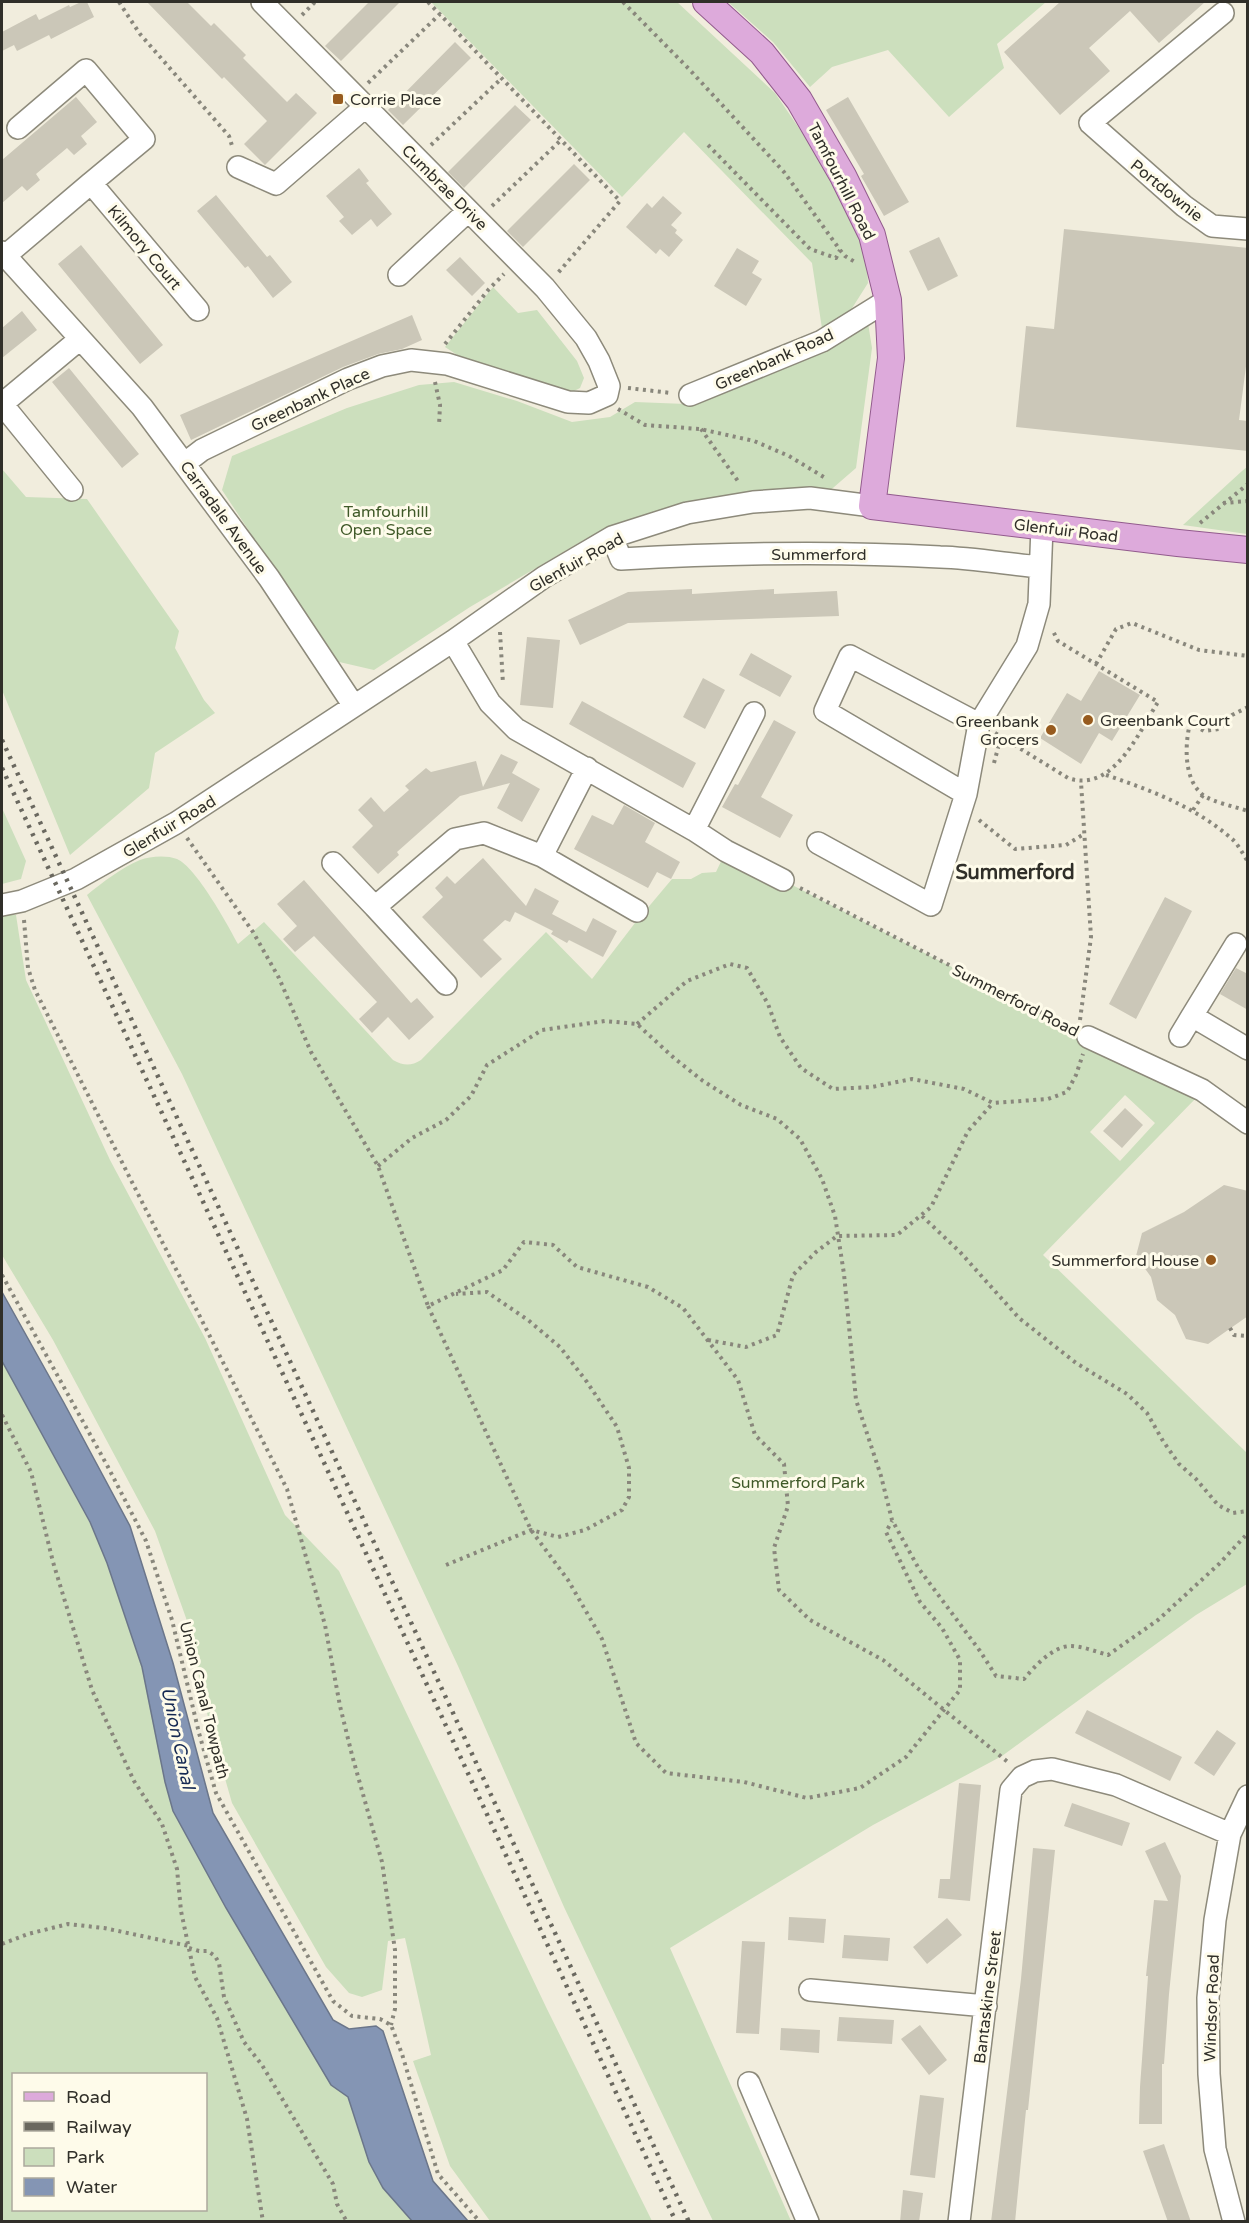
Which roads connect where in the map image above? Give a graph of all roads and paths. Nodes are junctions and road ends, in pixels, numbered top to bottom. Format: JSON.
{"nodes":[{"id":1,"x":119,"y":2,"type":"edge"},
{"id":2,"x":262,"y":2,"type":"edge"},
{"id":3,"x":428,"y":2,"type":"edge"},
{"id":4,"x":623,"y":2,"type":"edge"},
{"id":5,"x":706,"y":2,"type":"edge"},
{"id":6,"x":1223,"y":13,"type":"dead end"},
{"id":7,"x":440,"y":14,"type":"junction"},
{"id":8,"x":502,"y":78,"type":"junction"},
{"id":9,"x":360,"y":101,"type":"junction"},
{"id":10,"x":18,"y":128,"type":"dead end"},
{"id":11,"x":561,"y":140,"type":"junction"},
{"id":12,"x":708,"y":145,"type":"dead end"},
{"id":13,"x":418,"y":158,"type":"junction"},
{"id":14,"x":238,"y":167,"type":"joint"},
{"id":15,"x":91,"y":183,"type":"junction"},
{"id":16,"x":473,"y":215,"type":"junction"},
{"id":17,"x":1248,"y":229,"type":"edge"},
{"id":18,"x":840,"y":250,"type":"junction"},
{"id":19,"x":3,"y":254,"type":"edge"},
{"id":20,"x":517,"y":261,"type":"junction"},
{"id":21,"x":399,"y":275,"type":"dead end"},
{"id":22,"x":545,"y":288,"type":"junction"},
{"id":23,"x":886,"y":289,"type":"junction"},
{"id":24,"x":198,"y":310,"type":"dead end"},
{"id":25,"x":80,"y":339,"type":"junction"},
{"id":26,"x":430,"y":362,"type":"junction"},
{"id":27,"x":608,"y":390,"type":"junction"},
{"id":28,"x":690,"y":395,"type":"joint"},
{"id":29,"x":2,"y":404,"type":"edge"},
{"id":30,"x":439,"y":426,"type":"dead end"},
{"id":31,"x":700,"y":429,"type":"junction"},
{"id":32,"x":185,"y":463,"type":"junction"},
{"id":33,"x":1248,"y":483,"type":"edge"},
{"id":34,"x":836,"y":484,"type":"dead end"},
{"id":35,"x":72,"y":490,"type":"dead end"},
{"id":36,"x":753,"y":501,"type":"junction"},
{"id":37,"x":1248,"y":501,"type":"edge"},
{"id":38,"x":1222,"y":503,"type":"junction"},
{"id":39,"x":872,"y":507,"type":"junction"},
{"id":40,"x":1042,"y":527,"type":"junction"},
{"id":41,"x":612,"y":537,"type":"junction"},
{"id":42,"x":1178,"y":543,"type":"junction"},
{"id":43,"x":1248,"y":550,"type":"edge"},
{"id":44,"x":1040,"y":567,"type":"junction"},
{"id":45,"x":1039,"y":604,"type":"junction"},
{"id":46,"x":500,"y":628,"type":"dead end"},
{"id":47,"x":453,"y":641,"type":"junction"},
{"id":48,"x":1248,"y":656,"type":"edge"},
{"id":49,"x":1096,"y":664,"type":"junction"},
{"id":50,"x":506,"y":692,"type":"dead end"},
{"id":51,"x":354,"y":706,"type":"junction"},
{"id":52,"x":1248,"y":706,"type":"edge"},
{"id":53,"x":754,"y":713,"type":"dead end"},
{"id":54,"x":979,"y":724,"type":"junction"},
{"id":55,"x":1001,"y":737,"type":"junction"},
{"id":56,"x":587,"y":768,"type":"junction"},
{"id":57,"x":993,"y":768,"type":"dead end"},
{"id":58,"x":1105,"y":775,"type":"junction"},
{"id":59,"x":1081,"y":782,"type":"junction"},
{"id":60,"x":966,"y":794,"type":"junction"},
{"id":61,"x":1203,"y":795,"type":"junction"},
{"id":62,"x":982,"y":810,"type":"dead end"},
{"id":63,"x":1193,"y":810,"type":"junction"},
{"id":64,"x":1248,"y":811,"type":"edge"},
{"id":65,"x":176,"y":823,"type":"junction"},
{"id":66,"x":694,"y":830,"type":"junction"},
{"id":67,"x":1084,"y":834,"type":"junction"},
{"id":68,"x":818,"y":843,"type":"dead end"},
{"id":69,"x":542,"y":856,"type":"junction"},
{"id":70,"x":1248,"y":862,"type":"edge"},
{"id":71,"x":333,"y":863,"type":"dead end"},
{"id":72,"x":783,"y":880,"type":"joint"},
{"id":73,"x":12,"y":903,"type":"edge"},
{"id":74,"x":375,"y":908,"type":"junction"},
{"id":75,"x":637,"y":911,"type":"dead end"},
{"id":76,"x":1236,"y":944,"type":"dead end"},
{"id":77,"x":446,"y":984,"type":"dead end"},
{"id":78,"x":1192,"y":1016,"type":"junction"},
{"id":79,"x":637,"y":1024,"type":"junction"},
{"id":80,"x":1083,"y":1035,"type":"junction"},
{"id":81,"x":1180,"y":1036,"type":"dead end"},
{"id":82,"x":1248,"y":1049,"type":"edge"},
{"id":83,"x":993,"y":1103,"type":"junction"},
{"id":84,"x":1248,"y":1123,"type":"edge"},
{"id":85,"x":378,"y":1166,"type":"junction"},
{"id":86,"x":922,"y":1216,"type":"junction"},
{"id":87,"x":837,"y":1236,"type":"junction"},
{"id":88,"x":2,"y":1275,"type":"edge"},
{"id":89,"x":452,"y":1294,"type":"junction"},
{"id":90,"x":428,"y":1306,"type":"junction"},
{"id":91,"x":1230,"y":1328,"type":"dead end"},
{"id":92,"x":1248,"y":1336,"type":"edge"},
{"id":93,"x":707,"y":1340,"type":"junction"},
{"id":94,"x":2,"y":1415,"type":"edge"},
{"id":95,"x":1248,"y":1511,"type":"edge"},
{"id":96,"x":892,"y":1520,"type":"junction"},
{"id":97,"x":531,"y":1530,"type":"junction"},
{"id":98,"x":1248,"y":1533,"type":"edge"},
{"id":99,"x":446,"y":1565,"type":"dead end"},
{"id":100,"x":945,"y":1709,"type":"junction"},
{"id":101,"x":1022,"y":1777,"type":"junction"},
{"id":102,"x":1248,"y":1796,"type":"edge"},
{"id":103,"x":1230,"y":1834,"type":"junction"},
{"id":104,"x":2,"y":1944,"type":"edge"},
{"id":105,"x":189,"y":1946,"type":"junction"},
{"id":106,"x":810,"y":1990,"type":"dead end"},
{"id":107,"x":986,"y":2006,"type":"junction"},
{"id":108,"x":391,"y":2025,"type":"junction"},
{"id":109,"x":749,"y":2082,"type":"dead end"},
{"id":110,"x":263,"y":2222,"type":"edge"},
{"id":111,"x":347,"y":2222,"type":"edge"},
{"id":112,"x":480,"y":2222,"type":"edge"},
{"id":113,"x":808,"y":2222,"type":"edge"},
{"id":114,"x":959,"y":2222,"type":"edge"},
{"id":115,"x":1234,"y":2222,"type":"edge"}],
"edges":[{"from":1,"to":14,"type":"path"},
{"from":2,"to":9,"type":"street","name":"Cumbrae Drive"},
{"from":3,"to":7,"type":"path"},
{"from":4,"to":18,"type":"path"},
{"from":5,"to":23,"type":"main road","name":"Tamfourhill Road"},
{"from":6,"to":17,"type":"street","name":"Portdownie"},
{"from":7,"to":8,"type":"path"},
{"from":7,"to":9,"type":"path"},
{"from":8,"to":11,"type":"path"},
{"from":8,"to":13,"type":"path"},
{"from":9,"to":13,"type":"street","name":"Cumbrae Drive"},
{"from":9,"to":14,"type":"street"},
{"from":10,"to":15,"type":"street"},
{"from":11,"to":16,"type":"path"},
{"from":11,"to":22,"type":"path"},
{"from":12,"to":18,"type":"path"},
{"from":13,"to":16,"type":"street","name":"Cumbrae Drive"},
{"from":15,"to":19,"type":"street"},
{"from":15,"to":24,"type":"street","name":"Kilmory Court"},
{"from":16,"to":20,"type":"street","name":"Cumbrae Drive"},
{"from":16,"to":21,"type":"street"},
{"from":18,"to":23,"type":"path"},
{"from":19,"to":25,"type":"street","name":"Carradale Avenue"},
{"from":20,"to":22,"type":"street","name":"Cumbrae Drive"},
{"from":20,"to":26,"type":"path"},
{"from":22,"to":27,"type":"street","name":"Cumbrae Drive"},
{"from":23,"to":28,"type":"street","name":"Greenbank Road"},
{"from":23,"to":39,"type":"main road","name":"Tamfourhill Road"},
{"from":25,"to":29,"type":"street"},
{"from":25,"to":32,"type":"street","name":"Carradale Avenue"},
{"from":26,"to":27,"type":"street","name":"Greenbank Place"},
{"from":26,"to":30,"type":"path"},
{"from":26,"to":32,"type":"street","name":"Greenbank Place"},
{"from":27,"to":28,"type":"path"},
{"from":27,"to":31,"type":"path"},
{"from":29,"to":35,"type":"street"},
{"from":31,"to":34,"type":"path"},
{"from":31,"to":36,"type":"path"},
{"from":32,"to":51,"type":"street","name":"Carradale Avenue"},
{"from":33,"to":38,"type":"path"},
{"from":36,"to":39,"type":"street","name":"Glenfuir Road"},
{"from":36,"to":41,"type":"street","name":"Glenfuir Road"},
{"from":37,"to":38,"type":"path"},
{"from":38,"to":42,"type":"path"},
{"from":39,"to":40,"type":"main road","name":"Glenfuir Road"},
{"from":40,"to":42,"type":"main road","name":"Glenfuir Road"},
{"from":40,"to":44,"type":"street"},
{"from":41,"to":44,"type":"street","name":"Summerford"},
{"from":41,"to":47,"type":"street","name":"Glenfuir Road"},
{"from":42,"to":43,"type":"main road","name":"Glenfuir Road"},
{"from":44,"to":45,"type":"street"},
{"from":45,"to":49,"type":"path"},
{"from":45,"to":54,"type":"street"},
{"from":46,"to":50,"type":"path"},
{"from":47,"to":51,"type":"street","name":"Glenfuir Road"},
{"from":47,"to":56,"type":"street"},
{"from":48,"to":49,"type":"path"},
{"from":49,"to":58,"type":"path"},
{"from":51,"to":65,"type":"street","name":"Glenfuir Road"},
{"from":52,"to":61,"type":"path"},
{"from":53,"to":66,"type":"street"},
{"from":54,"to":55,"type":"path"},
{"from":54,"to":60,"type":"street"},
{"from":54,"to":60,"type":"street"},
{"from":55,"to":57,"type":"path"},
{"from":55,"to":59,"type":"path"},
{"from":56,"to":66,"type":"street"},
{"from":56,"to":69,"type":"street"},
{"from":58,"to":59,"type":"path"},
{"from":58,"to":63,"type":"path"},
{"from":59,"to":67,"type":"path"},
{"from":60,"to":68,"type":"street"},
{"from":61,"to":63,"type":"path"},
{"from":61,"to":64,"type":"path"},
{"from":62,"to":67,"type":"path"},
{"from":63,"to":70,"type":"path"},
{"from":65,"to":73,"type":"street","name":"Glenfuir Road"},
{"from":65,"to":85,"type":"path"},
{"from":66,"to":72,"type":"street"},
{"from":67,"to":80,"type":"path"},
{"from":69,"to":74,"type":"street"},
{"from":69,"to":75,"type":"street"},
{"from":71,"to":74,"type":"street"},
{"from":72,"to":80,"type":"path","name":"Summerford Road"},
{"from":73,"to":108,"type":"path"},
{"from":74,"to":77,"type":"street"},
{"from":76,"to":78,"type":"street"},
{"from":78,"to":81,"type":"street"},
{"from":78,"to":82,"type":"street"},
{"from":79,"to":83,"type":"path"},
{"from":79,"to":85,"type":"path"},
{"from":79,"to":87,"type":"path"},
{"from":80,"to":83,"type":"path"},
{"from":80,"to":84,"type":"street","name":"Summerford Road"},
{"from":83,"to":86,"type":"path"},
{"from":85,"to":90,"type":"path"},
{"from":86,"to":87,"type":"path"},
{"from":86,"to":95,"type":"path"},
{"from":87,"to":93,"type":"path"},
{"from":87,"to":96,"type":"path"},
{"from":88,"to":108,"type":"path","name":"Union Canal Towpath"},
{"from":89,"to":90,"type":"path"},
{"from":89,"to":93,"type":"path"},
{"from":89,"to":97,"type":"path"},
{"from":90,"to":97,"type":"path"},
{"from":91,"to":92,"type":"path"},
{"from":93,"to":100,"type":"path"},
{"from":94,"to":105,"type":"path"},
{"from":96,"to":98,"type":"path"},
{"from":96,"to":100,"type":"path"},
{"from":97,"to":99,"type":"path"},
{"from":97,"to":100,"type":"path"},
{"from":100,"to":101,"type":"path"},
{"from":101,"to":103,"type":"street"},
{"from":101,"to":107,"type":"street","name":"Bantaskine Street"},
{"from":102,"to":103,"type":"street","name":"Windsor Road"},
{"from":103,"to":115,"type":"street","name":"Windsor Road"},
{"from":104,"to":105,"type":"path"},
{"from":105,"to":110,"type":"path"},
{"from":105,"to":111,"type":"path"},
{"from":106,"to":107,"type":"street"},
{"from":107,"to":114,"type":"street","name":"Bantaskine Street"},
{"from":108,"to":112,"type":"path"},
{"from":109,"to":113,"type":"street"}]}
